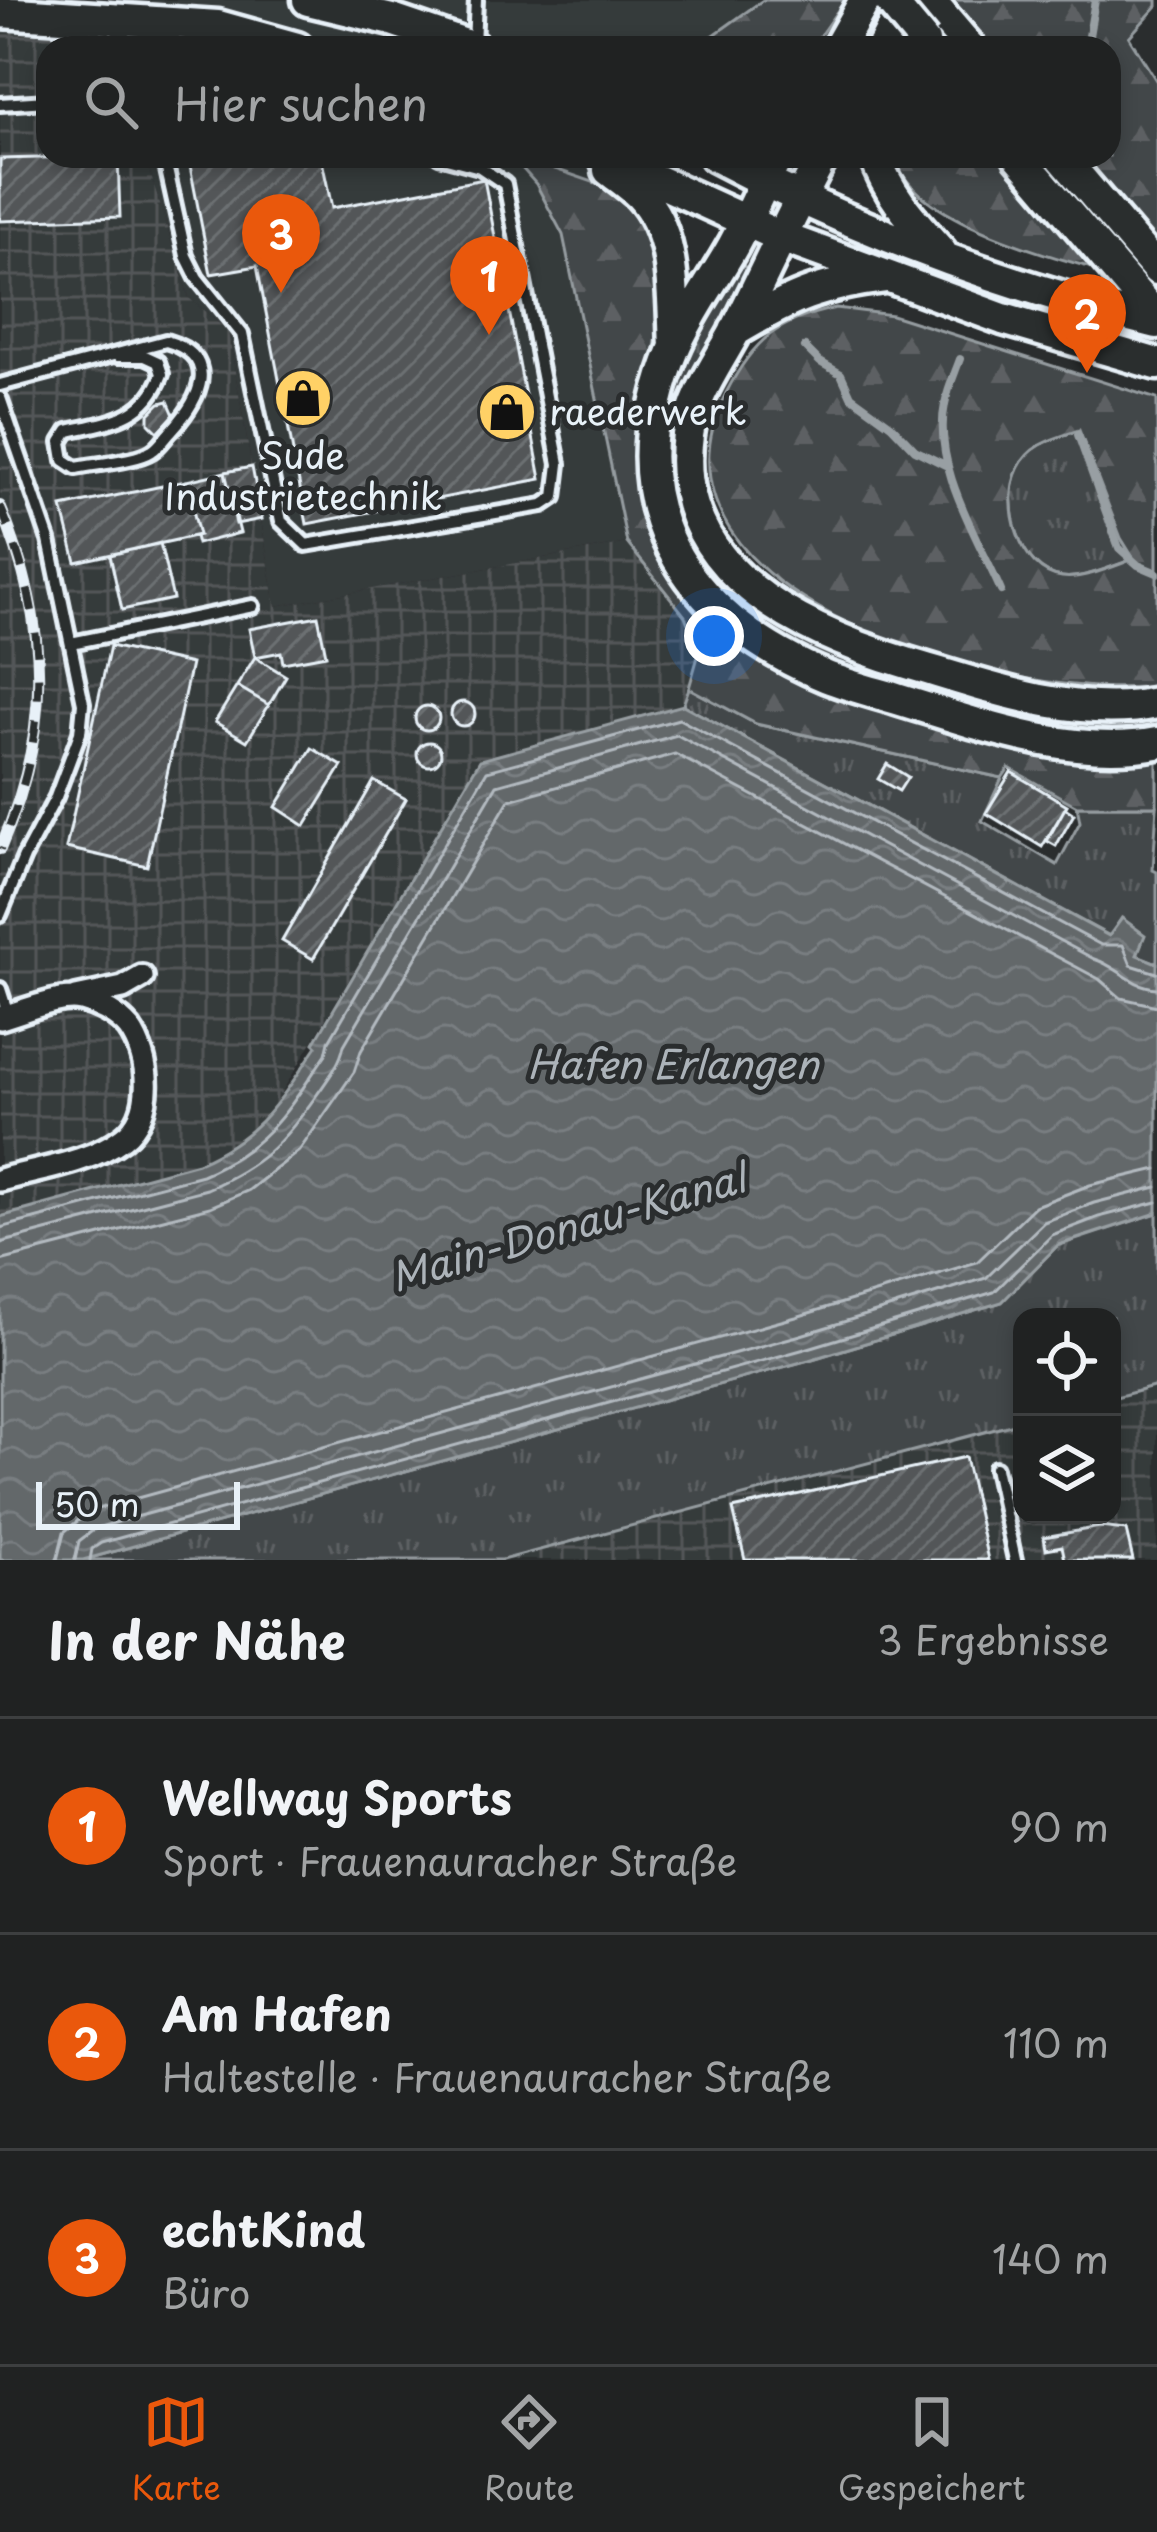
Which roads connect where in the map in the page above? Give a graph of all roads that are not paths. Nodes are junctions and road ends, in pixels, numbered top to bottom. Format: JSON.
{"nodes":[{"id":1,"x":308,"y":0,"type":"edge"},
{"id":2,"x":476,"y":0,"type":"edge"},
{"id":3,"x":865,"y":0,"type":"edge"},
{"id":4,"x":890,"y":0,"type":"edge"},
{"id":5,"x":907,"y":0,"type":"edge"},
{"id":6,"x":934,"y":6,"type":"edge"},
{"id":7,"x":0,"y":12,"type":"edge"},
{"id":8,"x":112,"y":17,"type":"junction"},
{"id":9,"x":118,"y":36,"type":"edge"},
{"id":10,"x":254,"y":36,"type":"edge"},
{"id":11,"x":439,"y":36,"type":"edge"},
{"id":12,"x":474,"y":36,"type":"edge"},
{"id":13,"x":845,"y":36,"type":"edge"},
{"id":14,"x":888,"y":36,"type":"edge"},
{"id":15,"x":919,"y":36,"type":"edge"},
{"id":16,"x":960,"y":36,"type":"edge"},
{"id":17,"x":36,"y":102,"type":"edge"},
{"id":18,"x":0,"y":104,"type":"edge"},
{"id":19,"x":167,"y":168,"type":"edge"},
{"id":20,"x":483,"y":168,"type":"edge"},
{"id":21,"x":607,"y":168,"type":"edge"},
{"id":22,"x":649,"y":168,"type":"edge"},
{"id":23,"x":731,"y":168,"type":"edge"},
{"id":24,"x":810,"y":168,"type":"edge"},
{"id":25,"x":879,"y":168,"type":"edge"},
{"id":26,"x":1029,"y":168,"type":"edge"},
{"id":27,"x":1071,"y":168,"type":"edge"},
{"id":28,"x":774,"y":201,"type":"edge"},
{"id":29,"x":945,"y":257,"type":"junction"},
{"id":30,"x":1157,"y":269,"type":"edge"},
{"id":31,"x":891,"y":276,"type":"junction"},
{"id":32,"x":1157,"y":320,"type":"edge"},
{"id":33,"x":735,"y":331,"type":"junction"},
{"id":34,"x":675,"y":346,"type":"junction"},
{"id":35,"x":117,"y":356,"type":"junction"},
{"id":36,"x":1157,"y":364,"type":"edge"},
{"id":37,"x":0,"y":385,"type":"edge"},
{"id":38,"x":0,"y":398,"type":"edge"},
{"id":39,"x":253,"y":606,"type":"dead end"},
{"id":40,"x":70,"y":643,"type":"junction"},
{"id":41,"x":1157,"y":703,"type":"edge"},
{"id":42,"x":1157,"y":742,"type":"edge"},
{"id":43,"x":0,"y":915,"type":"edge"},
{"id":44,"x":142,"y":977,"type":"dead end"},
{"id":45,"x":0,"y":988,"type":"edge"},
{"id":46,"x":76,"y":998,"type":"junction"},
{"id":47,"x":4,"y":1017,"type":"edge"},
{"id":48,"x":0,"y":1180,"type":"edge"},
{"id":49,"x":994,"y":1468,"type":"dead end"},
{"id":50,"x":1015,"y":1560,"type":"edge"}],
"edges":[{"from":1,"to":11,"type":"main road"},
{"from":2,"to":12,"type":"lane"},
{"from":3,"to":13,"type":"main road"},
{"from":4,"to":15,"type":"main road","bridge":true},
{"from":5,"to":14,"type":"main road"},
{"from":6,"to":16,"type":"main road"},
{"from":7,"to":8,"type":"main road"},
{"from":8,"to":9,"type":"lane"},
{"from":8,"to":10,"type":"main road"},
{"from":17,"to":18,"type":"lane"},
{"from":19,"to":20,"type":"lane"},
{"from":21,"to":34,"type":"main road"},
{"from":22,"to":28,"type":"main road"},
{"from":23,"to":28,"type":"main road"},
{"from":24,"to":28,"type":"main road"},
{"from":25,"to":29,"type":"main road"},
{"from":26,"to":32,"type":"main road"},
{"from":27,"to":30,"type":"main road"},
{"from":28,"to":29,"type":"main road"},
{"from":28,"to":31,"type":"main road"},
{"from":28,"to":33,"type":"main road"},
{"from":28,"to":34,"type":"main road"},
{"from":29,"to":32,"type":"main road"},
{"from":31,"to":33,"type":"main road"},
{"from":31,"to":36,"type":"main road"},
{"from":33,"to":41,"type":"main road"},
{"from":34,"to":42,"type":"main road"},
{"from":35,"to":35,"type":"lane"},
{"from":35,"to":37,"type":"lane"},
{"from":38,"to":40,"type":"lane"},
{"from":39,"to":40,"type":"lane"},
{"from":40,"to":43,"type":"lane"},
{"from":44,"to":46,"type":"street"},
{"from":45,"to":47,"type":"lane"},
{"from":46,"to":47,"type":"street"},
{"from":46,"to":48,"type":"street"},
{"from":49,"to":50,"type":"lane"}]}
